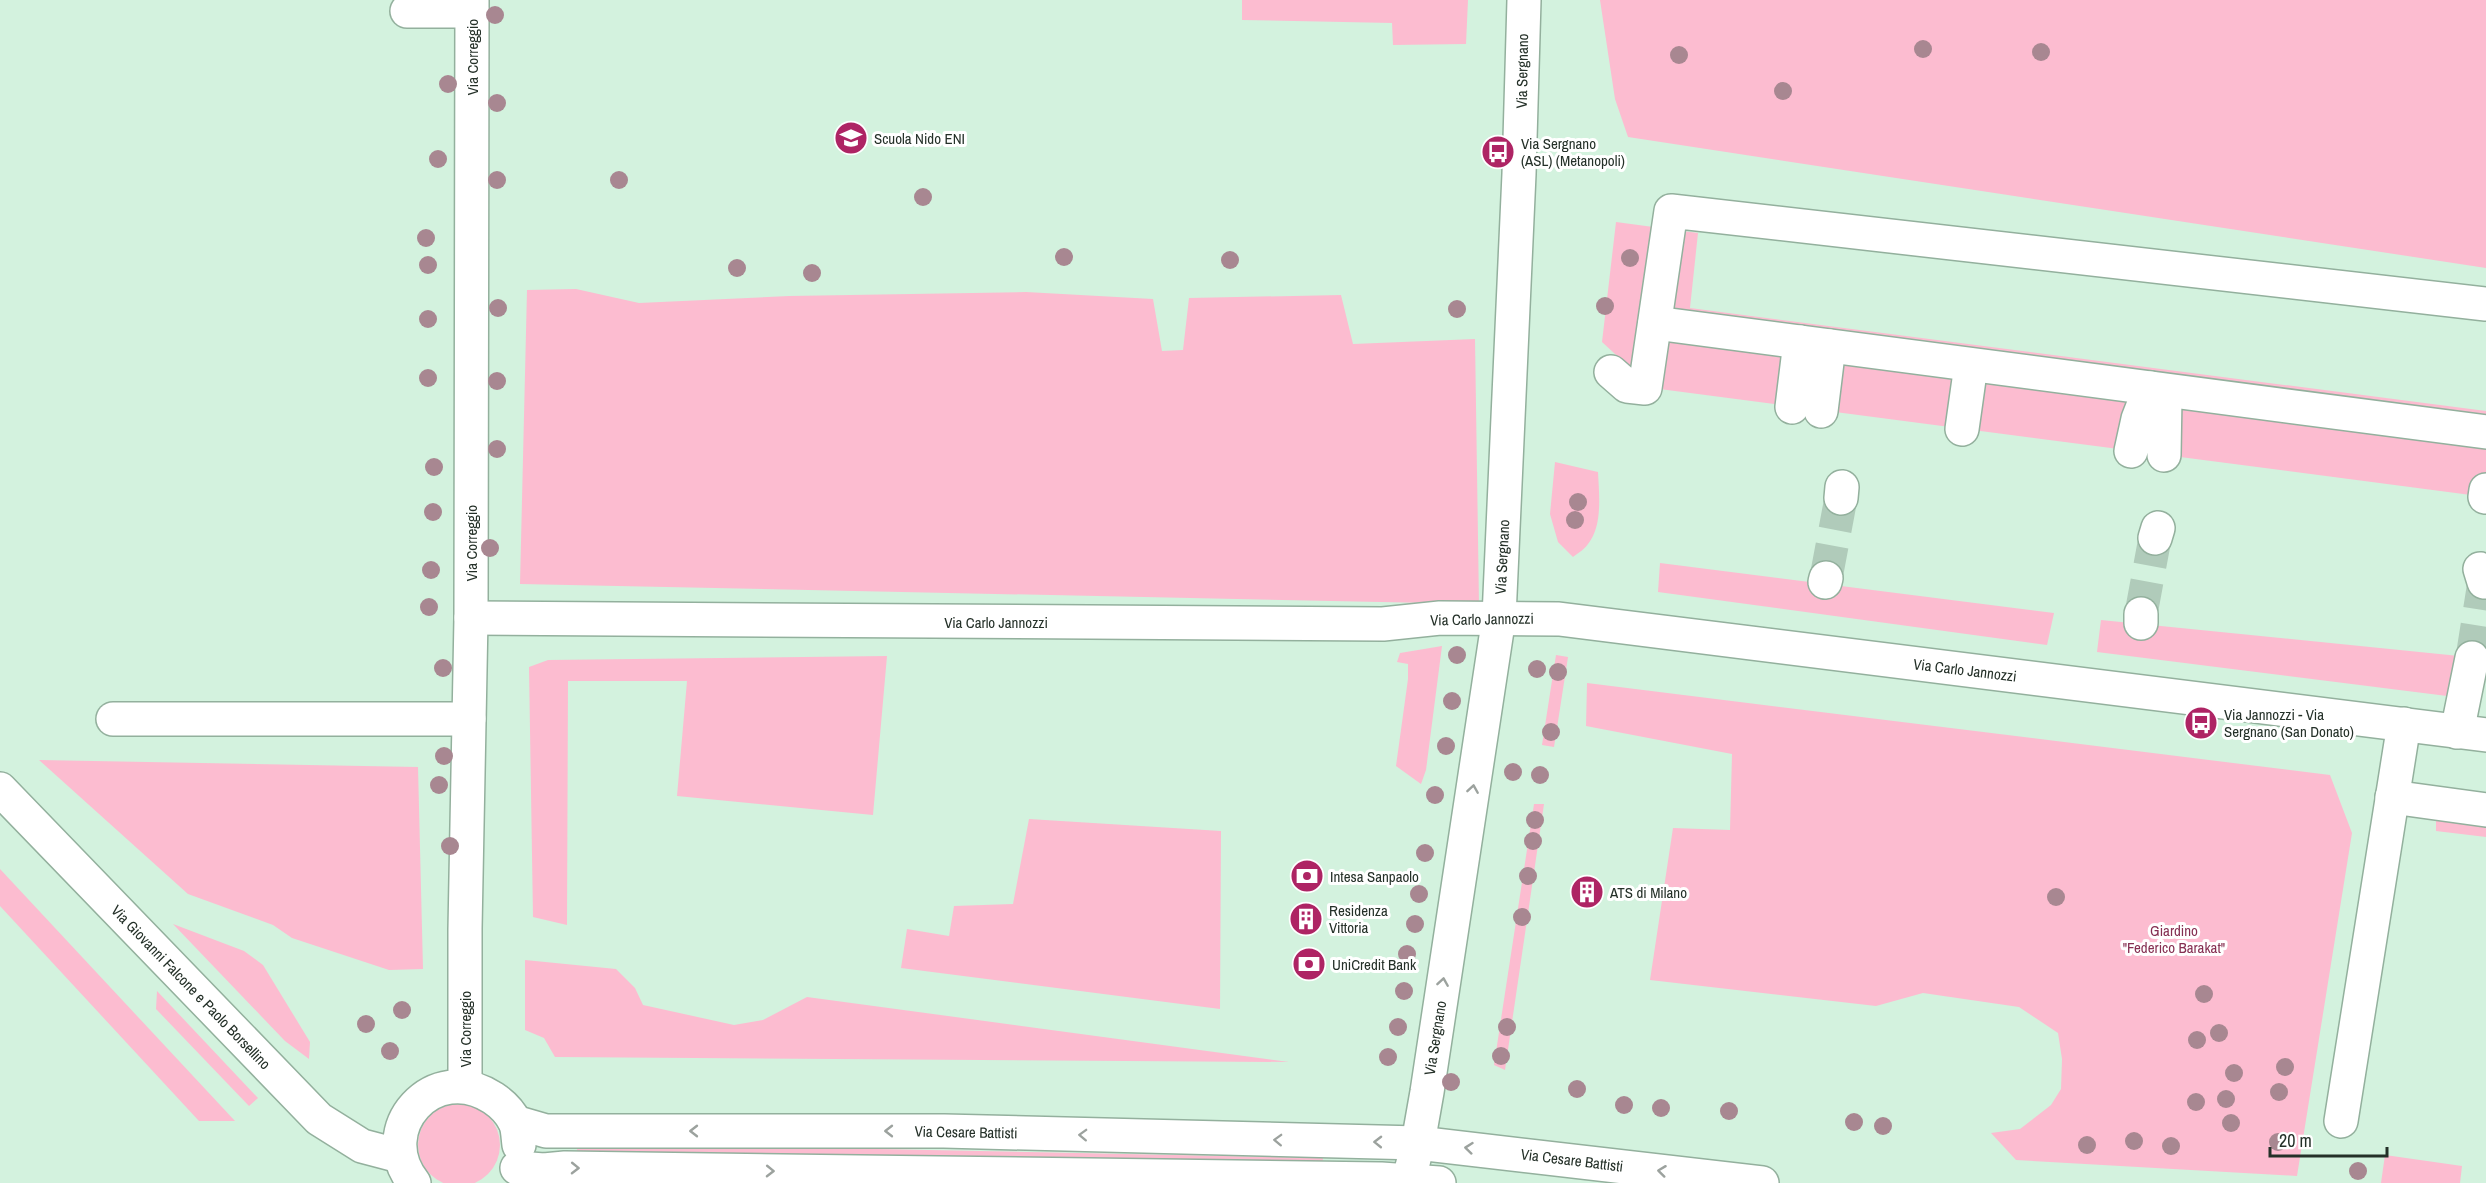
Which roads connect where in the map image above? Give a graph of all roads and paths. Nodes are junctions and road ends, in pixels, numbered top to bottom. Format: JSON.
{"nodes":[{"id":1,"x":1524,"y":0,"type":"edge"},
{"id":2,"x":472,"y":6,"type":"edge"},
{"id":3,"x":407,"y":11,"type":"dead end"},
{"id":4,"x":2486,"y":304,"type":"edge"},
{"id":5,"x":1655,"y":323,"type":"junction"},
{"id":6,"x":1815,"y":344,"type":"junction"},
{"id":7,"x":1971,"y":364,"type":"junction"},
{"id":8,"x":2151,"y":388,"type":"junction"},
{"id":9,"x":1620,"y":389,"type":"dead end"},
{"id":10,"x":1807,"y":409,"type":"dead end"},
{"id":11,"x":1962,"y":429,"type":"dead end"},
{"id":12,"x":2486,"y":432,"type":"edge"},
{"id":13,"x":2131,"y":451,"type":"dead end"},
{"id":14,"x":2164,"y":455,"type":"dead end"},
{"id":15,"x":1499,"y":617,"type":"junction"},
{"id":16,"x":471,"y":618,"type":"junction"},
{"id":17,"x":2472,"y":658,"type":"tunnel mouth"},
{"id":18,"x":113,"y":719,"type":"dead end"},
{"id":19,"x":469,"y":719,"type":"junction"},
{"id":20,"x":2404,"y":724,"type":"junction"},
{"id":21,"x":2471,"y":733,"type":"edge"},
{"id":22,"x":0,"y":789,"type":"edge"},
{"id":23,"x":2392,"y":797,"type":"junction"},
{"id":24,"x":2486,"y":810,"type":"edge"},
{"id":25,"x":465,"y":1085,"type":"junction"},
{"id":26,"x":2341,"y":1121,"type":"dead end"},
{"id":27,"x":515,"y":1122,"type":"junction"},
{"id":28,"x":1418,"y":1143,"type":"junction"},
{"id":29,"x":407,"y":1170,"type":"edge"},
{"id":30,"x":512,"y":1175,"type":"edge"},
{"id":31,"x":1419,"y":1182,"type":"edge"},
{"id":32,"x":1762,"y":1183,"type":"edge"}],
"edges":[{"from":1,"to":15,"type":"street","name":"Via Sergnano"},
{"from":2,"to":3,"type":"street"},
{"from":2,"to":16,"type":"street","name":"Via Correggio"},
{"from":4,"to":5,"type":"street"},
{"from":5,"to":6,"type":"street"},
{"from":5,"to":9,"type":"street"},
{"from":6,"to":7,"type":"street"},
{"from":6,"to":10,"type":"street"},
{"from":7,"to":8,"type":"street"},
{"from":7,"to":11,"type":"street"},
{"from":8,"to":12,"type":"street"},
{"from":8,"to":13,"type":"street"},
{"from":8,"to":14,"type":"street"},
{"from":15,"to":16,"type":"street","name":"Via Carlo Jannozzi"},
{"from":15,"to":20,"type":"street","name":"Via Carlo Jannozzi"},
{"from":28,"to":15,"type":"street","name":"Via Sergnano","one_way":true},
{"from":16,"to":19,"type":"street","name":"Via Correggio"},
{"from":17,"to":21,"type":"street"},
{"from":18,"to":19,"type":"street"},
{"from":19,"to":25,"type":"street","name":"Via Correggio"},
{"from":20,"to":21,"type":"street","name":"Via Carlo Jannozzi"},
{"from":20,"to":23,"type":"street"},
{"from":22,"to":29,"type":"street","name":"Via Giovanni Falcone e Paolo Borsellino"},
{"from":23,"to":24,"type":"street"},
{"from":23,"to":26,"type":"street"},
{"from":25,"to":27,"type":"street","name":"Via Correggio"},
{"from":25,"to":29,"type":"street","name":"Via Correggio"},
{"from":28,"to":27,"type":"street","name":"Via Cesare Battisti","one_way":true},
{"from":27,"to":30,"type":"street"},
{"from":28,"to":31,"type":"street"},
{"from":32,"to":28,"type":"street","name":"Via Cesare Battisti","one_way":true},
{"from":30,"to":31,"type":"street","one_way":true}]}
